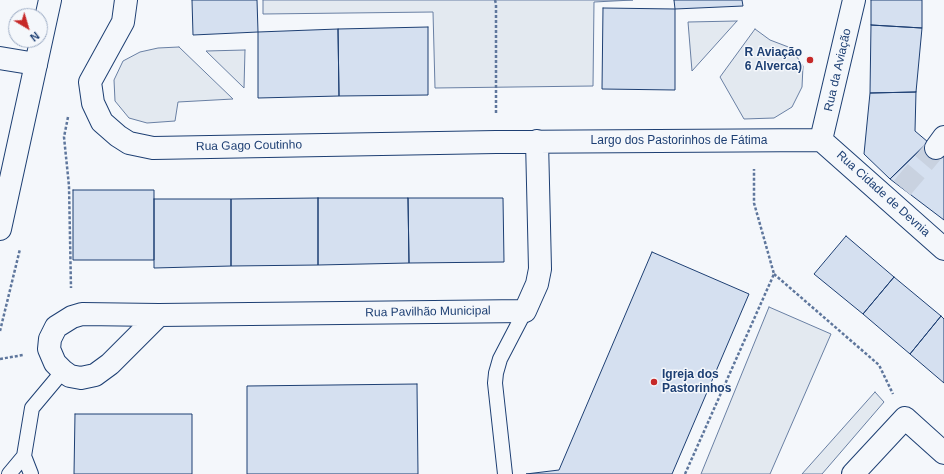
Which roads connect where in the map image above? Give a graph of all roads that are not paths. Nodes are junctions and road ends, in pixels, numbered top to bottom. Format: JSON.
{"nodes":[{"id":1,"x":50,"y":0,"type":"edge"},
{"id":2,"x":126,"y":0,"type":"edge"},
{"id":3,"x":854,"y":0,"type":"edge"},
{"id":4,"x":0,"y":58,"type":"edge"},
{"id":5,"x":36,"y":64,"type":"junction"},
{"id":6,"x":821,"y":140,"type":"junction"},
{"id":7,"x":537,"y":141,"type":"junction"},
{"id":8,"x":0,"y":229,"type":"edge"},
{"id":9,"x":944,"y":249,"type":"edge"},
{"id":10,"x":525,"y":311,"type":"junction"},
{"id":11,"x":159,"y":315,"type":"junction"},
{"id":12,"x":63,"y":371,"type":"junction"},
{"id":13,"x":944,"y":453,"type":"edge"},
{"id":14,"x":24,"y":456,"type":"junction"},
{"id":15,"x":9,"y":474,"type":"edge"},
{"id":16,"x":31,"y":474,"type":"edge"},
{"id":17,"x":505,"y":474,"type":"edge"},
{"id":18,"x":853,"y":474,"type":"edge"}],
"edges":[{"from":1,"to":5,"type":"street"},
{"from":2,"to":7,"type":"street","name":"Rua Gago Coutinho"},
{"from":3,"to":6,"type":"street","name":"Rua da Aviação"},
{"from":4,"to":5,"type":"street"},
{"from":5,"to":8,"type":"street"},
{"from":6,"to":7,"type":"street","name":"Largo dos Pastorinhos de Fátima"},
{"from":6,"to":9,"type":"street","name":"Rua Cidade de Devnia"},
{"from":7,"to":10,"type":"street"},
{"from":10,"to":11,"type":"street","name":"Rua Pavilhão Municipal"},
{"from":10,"to":17,"type":"lane"},
{"from":11,"to":12,"type":"street"},
{"from":11,"to":12,"type":"street","name":"Rua Pavilhão Municipal"},
{"from":12,"to":14,"type":"lane"},
{"from":13,"to":18,"type":"street"},
{"from":14,"to":15,"type":"lane"},
{"from":14,"to":16,"type":"lane"}]}
